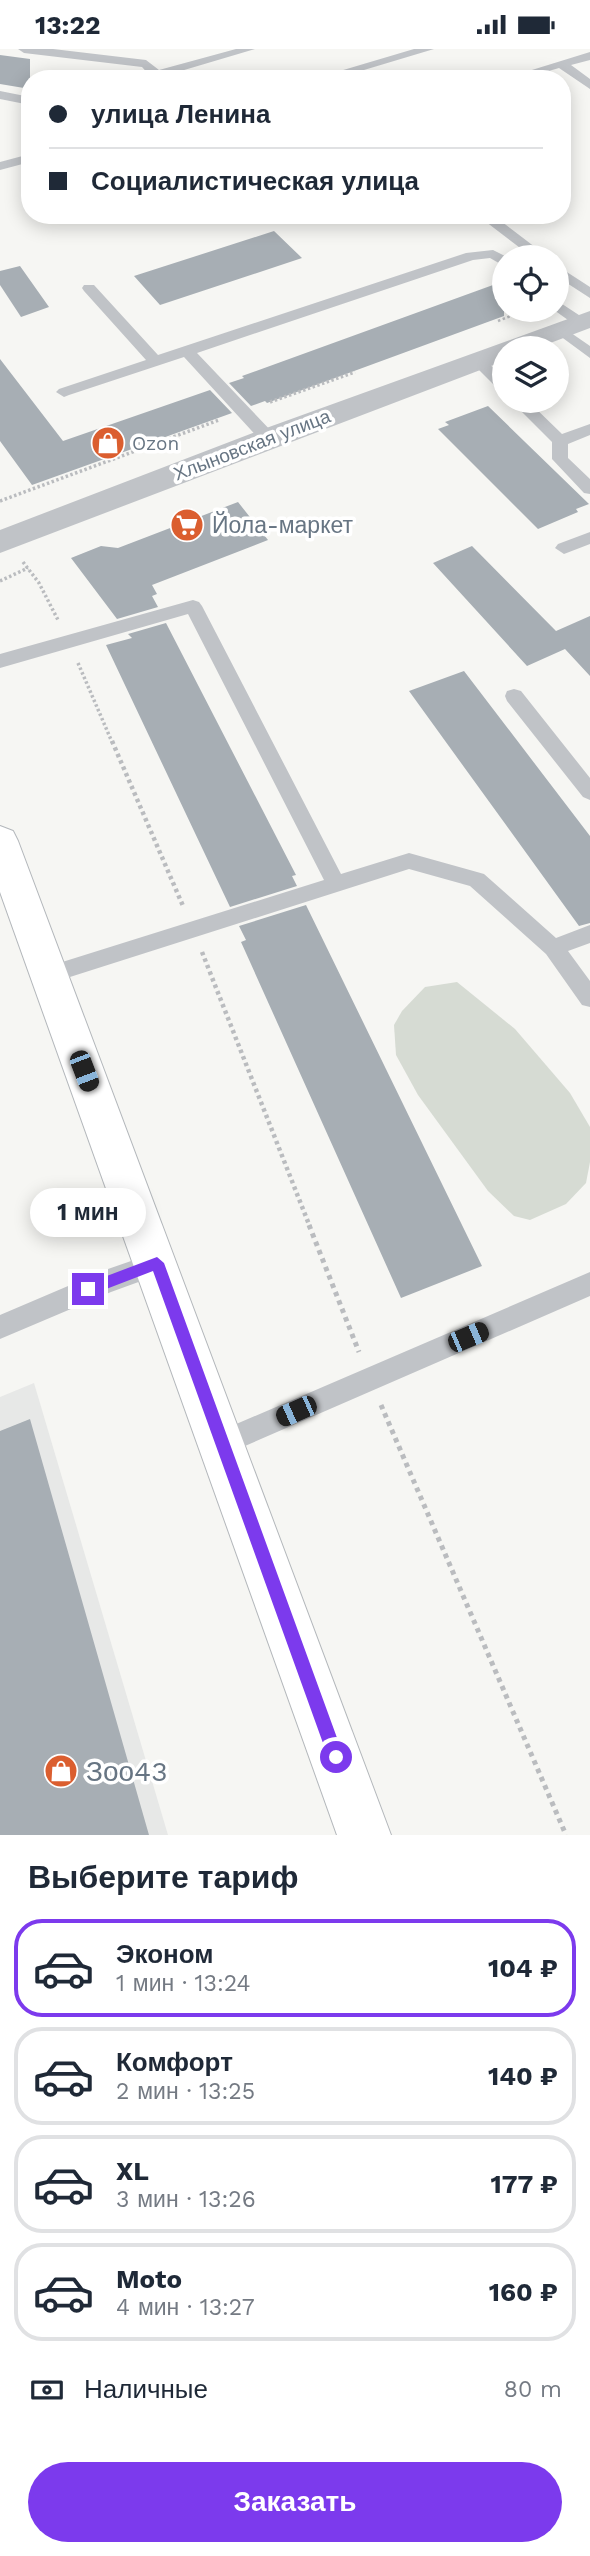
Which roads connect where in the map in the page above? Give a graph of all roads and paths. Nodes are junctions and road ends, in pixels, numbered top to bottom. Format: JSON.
{"nodes":[{"id":1,"x":24,"y":49,"type":"edge"},
{"id":2,"x":250,"y":49,"type":"edge"},
{"id":3,"x":428,"y":49,"type":"edge"},
{"id":4,"x":590,"y":56,"type":"edge"},
{"id":5,"x":561,"y":64,"type":"junction"},
{"id":6,"x":152,"y":70,"type":"edge"},
{"id":7,"x":181,"y":70,"type":"edge"},
{"id":8,"x":343,"y":70,"type":"edge"},
{"id":9,"x":539,"y":70,"type":"edge"},
{"id":10,"x":569,"y":70,"type":"edge"},
{"id":11,"x":571,"y":71,"type":"edge"},
{"id":12,"x":590,"y":85,"type":"edge"},
{"id":13,"x":0,"y":96,"type":"edge"},
{"id":14,"x":21,"y":98,"type":"edge"},
{"id":15,"x":21,"y":160,"type":"edge"},
{"id":16,"x":0,"y":166,"type":"edge"},
{"id":17,"x":496,"y":224,"type":"edge"},
{"id":18,"x":525,"y":245,"type":"edge"},
{"id":19,"x":492,"y":254,"type":"edge"},
{"id":20,"x":569,"y":279,"type":"edge"},
{"id":21,"x":89,"y":288,"type":"dead end"},
{"id":22,"x":590,"y":294,"type":"edge"},
{"id":23,"x":572,"y":319,"type":"edge"},
{"id":24,"x":537,"y":336,"type":"edge"},
{"id":25,"x":187,"y":351,"type":"junction"},
{"id":26,"x":590,"y":352,"type":"edge"},
{"id":27,"x":491,"y":357,"type":"edge"},
{"id":28,"x":156,"y":362,"type":"junction"},
{"id":29,"x":64,"y":392,"type":"dead end"},
{"id":30,"x":532,"y":413,"type":"edge"},
{"id":31,"x":590,"y":429,"type":"edge"},
{"id":32,"x":268,"y":438,"type":"junction"},
{"id":33,"x":561,"y":441,"type":"junction"},
{"id":34,"x":590,"y":489,"type":"edge"},
{"id":35,"x":590,"y":538,"type":"edge"},
{"id":36,"x":564,"y":548,"type":"dead end"},
{"id":37,"x":9,"y":549,"type":"edge"},
{"id":38,"x":28,"y":568,"type":"junction"},
{"id":39,"x":0,"y":581,"type":"edge"},
{"id":40,"x":69,"y":641,"type":"junction"},
{"id":41,"x":0,"y":661,"type":"edge"},
{"id":42,"x":514,"y":696,"type":"dead end"},
{"id":43,"x":590,"y":792,"type":"edge"},
{"id":44,"x":0,"y":841,"type":"edge"},
{"id":45,"x":336,"y":884,"type":"junction"},
{"id":46,"x":193,"y":929,"type":"junction"},
{"id":47,"x":590,"y":934,"type":"edge"},
{"id":48,"x":553,"y":949,"type":"junction"},
{"id":49,"x":48,"y":975,"type":"junction"},
{"id":50,"x":590,"y":998,"type":"edge"},
{"id":51,"x":157,"y":1263,"type":"junction"},
{"id":52,"x":590,"y":1284,"type":"edge"},
{"id":53,"x":0,"y":1327,"type":"edge"},
{"id":54,"x":370,"y":1379,"type":"junction"},
{"id":55,"x":222,"y":1443,"type":"junction"},
{"id":56,"x":364,"y":1835,"type":"edge"},
{"id":57,"x":566,"y":1835,"type":"edge"}],
"edges":[{"from":1,"to":6,"type":"lane"},
{"from":2,"to":7,"type":"lane"},
{"from":3,"to":8,"type":"lane"},
{"from":4,"to":5,"type":"lane"},
{"from":5,"to":9,"type":"lane"},
{"from":5,"to":10,"type":"lane"},
{"from":11,"to":12,"type":"lane"},
{"from":13,"to":14,"type":"lane"},
{"from":15,"to":16,"type":"lane"},
{"from":17,"to":18,"type":"lane"},
{"from":19,"to":25,"type":"lane"},
{"from":20,"to":22,"type":"lane"},
{"from":21,"to":28,"type":"lane"},
{"from":23,"to":24,"type":"street"},
{"from":23,"to":26,"type":"lane"},
{"from":25,"to":28,"type":"lane"},
{"from":25,"to":32,"type":"lane"},
{"from":27,"to":32,"type":"street","name":"Хлыновская улица"},
{"from":28,"to":29,"type":"lane"},
{"from":30,"to":33,"type":"lane"},
{"from":31,"to":33,"type":"lane"},
{"from":32,"to":37,"type":"street","name":"Хлыновская улица"},
{"from":33,"to":34,"type":"lane"},
{"from":35,"to":36,"type":"lane"},
{"from":37,"to":38,"type":"path"},
{"from":38,"to":39,"type":"path"},
{"from":38,"to":40,"type":"path"},
{"from":40,"to":41,"type":"lane"},
{"from":40,"to":45,"type":"lane"},
{"from":40,"to":46,"type":"path"},
{"from":42,"to":43,"type":"lane"},
{"from":44,"to":49,"type":"main road"},
{"from":45,"to":46,"type":"lane"},
{"from":45,"to":48,"type":"lane"},
{"from":46,"to":49,"type":"lane"},
{"from":46,"to":54,"type":"path"},
{"from":47,"to":48,"type":"lane"},
{"from":48,"to":50,"type":"lane"},
{"from":49,"to":51,"type":"main road"},
{"from":51,"to":53,"type":"lane"},
{"from":51,"to":55,"type":"main road"},
{"from":52,"to":54,"type":"lane"},
{"from":54,"to":55,"type":"lane"},
{"from":54,"to":57,"type":"path"},
{"from":55,"to":56,"type":"main road"}]}
